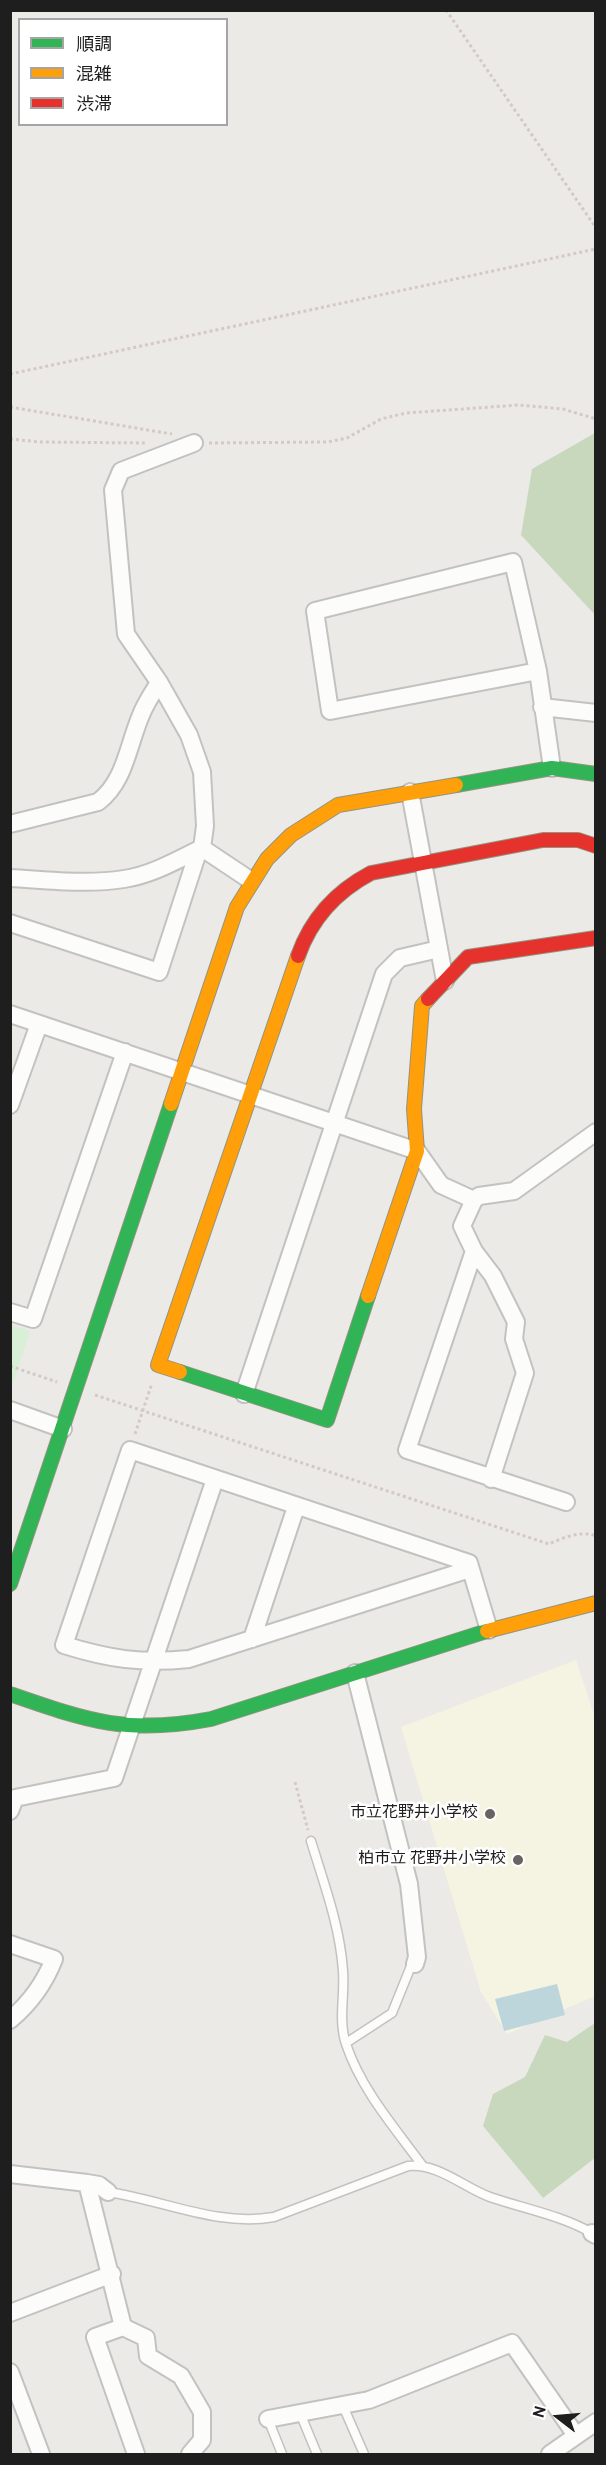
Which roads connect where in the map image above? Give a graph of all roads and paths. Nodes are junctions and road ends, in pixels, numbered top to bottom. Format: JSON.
{"nodes":[{"id":1,"x":446,"y":10,"type":"edge"},
{"id":2,"x":596,"y":228,"type":"edge"},
{"id":3,"x":596,"y":249,"type":"edge"},
{"id":4,"x":10,"y":374,"type":"edge"},
{"id":5,"x":10,"y":407,"type":"edge"},
{"id":6,"x":596,"y":419,"type":"edge"},
{"id":7,"x":10,"y":439,"type":"edge"},
{"id":8,"x":156,"y":443,"type":"dead end"},
{"id":9,"x":168,"y":443,"type":"dead end"},
{"id":10,"x":194,"y":443,"type":"joint"},
{"id":11,"x":538,"y":671,"type":"junction"},
{"id":12,"x":159,"y":682,"type":"junction"},
{"id":13,"x":542,"y":707,"type":"junction"},
{"id":14,"x":596,"y":712,"type":"edge"},
{"id":15,"x":552,"y":768,"type":"junction"},
{"id":16,"x":596,"y":774,"type":"edge"},
{"id":17,"x":410,"y":792,"type":"junction"},
{"id":18,"x":10,"y":824,"type":"edge"},
{"id":19,"x":596,"y":846,"type":"edge"},
{"id":20,"x":200,"y":848,"type":"junction"},
{"id":21,"x":423,"y":861,"type":"junction"},
{"id":22,"x":10,"y":878,"type":"edge"},
{"id":23,"x":250,"y":880,"type":"junction"},
{"id":24,"x":10,"y":922,"type":"edge"},
{"id":25,"x":596,"y":938,"type":"edge"},
{"id":26,"x":439,"y":949,"type":"junction"},
{"id":27,"x":445,"y":981,"type":"junction"},
{"id":28,"x":10,"y":1014,"type":"edge"},
{"id":29,"x":39,"y":1024,"type":"junction"},
{"id":30,"x":125,"y":1052,"type":"junction"},
{"id":31,"x":183,"y":1071,"type":"junction"},
{"id":32,"x":251,"y":1094,"type":"junction"},
{"id":33,"x":10,"y":1105,"type":"edge"},
{"id":34,"x":334,"y":1123,"type":"junction"},
{"id":35,"x":596,"y":1132,"type":"edge"},
{"id":36,"x":417,"y":1151,"type":"junction"},
{"id":37,"x":474,"y":1200,"type":"junction"},
{"id":38,"x":474,"y":1251,"type":"junction"},
{"id":39,"x":10,"y":1312,"type":"edge"},
{"id":40,"x":158,"y":1365,"type":"junction"},
{"id":41,"x":10,"y":1366,"type":"edge"},
{"id":42,"x":77,"y":1389,"type":"junction"},
{"id":43,"x":244,"y":1394,"type":"junction"},
{"id":44,"x":10,"y":1410,"type":"edge"},
{"id":45,"x":143,"y":1411,"type":"junction"},
{"id":46,"x":63,"y":1429,"type":"junction"},
{"id":47,"x":130,"y":1450,"type":"junction"},
{"id":48,"x":214,"y":1479,"type":"junction"},
{"id":49,"x":491,"y":1479,"type":"junction"},
{"id":50,"x":566,"y":1502,"type":"dead end"},
{"id":51,"x":296,"y":1506,"type":"junction"},
{"id":52,"x":596,"y":1536,"type":"edge"},
{"id":53,"x":470,"y":1569,"type":"junction"},
{"id":54,"x":10,"y":1584,"type":"edge"},
{"id":55,"x":596,"y":1603,"type":"edge"},
{"id":56,"x":489,"y":1630,"type":"junction"},
{"id":57,"x":252,"y":1639,"type":"junction"},
{"id":58,"x":153,"y":1663,"type":"junction"},
{"id":59,"x":356,"y":1673,"type":"junction"},
{"id":60,"x":10,"y":1694,"type":"edge"},
{"id":61,"x":131,"y":1727,"type":"junction"},
{"id":62,"x":295,"y":1782,"type":"dead end"},
{"id":63,"x":10,"y":1811,"type":"edge"},
{"id":64,"x":311,"y":1841,"type":"joint"},
{"id":65,"x":10,"y":1944,"type":"edge"},
{"id":66,"x":415,"y":1964,"type":"joint"},
{"id":67,"x":10,"y":2020,"type":"edge"},
{"id":68,"x":346,"y":2043,"type":"junction"},
{"id":69,"x":422,"y":2164,"type":"junction"},
{"id":70,"x":10,"y":2174,"type":"edge"},
{"id":71,"x":87,"y":2183,"type":"junction"},
{"id":72,"x":108,"y":2192,"type":"joint"},
{"id":73,"x":594,"y":2234,"type":"edge"},
{"id":74,"x":112,"y":2274,"type":"junction"},
{"id":75,"x":10,"y":2313,"type":"edge"},
{"id":76,"x":123,"y":2328,"type":"junction"},
{"id":77,"x":10,"y":2372,"type":"edge"},
{"id":78,"x":343,"y":2406,"type":"junction"},
{"id":79,"x":300,"y":2413,"type":"junction"},
{"id":80,"x":268,"y":2419,"type":"joint"},
{"id":81,"x":596,"y":2422,"type":"edge"},
{"id":82,"x":575,"y":2434,"type":"junction"},
{"id":83,"x":41,"y":2454,"type":"edge"},
{"id":84,"x":136,"y":2454,"type":"edge"},
{"id":85,"x":190,"y":2454,"type":"edge"},
{"id":86,"x":282,"y":2454,"type":"edge"},
{"id":87,"x":317,"y":2454,"type":"edge"},
{"id":88,"x":364,"y":2454,"type":"edge"},
{"id":89,"x":550,"y":2454,"type":"edge"}],
"edges":[{"from":1,"to":2,"type":"path"},
{"from":3,"to":4,"type":"path"},
{"from":5,"to":9,"type":"path"},
{"from":6,"to":10,"type":"path"},
{"from":7,"to":8,"type":"path"},
{"from":10,"to":12,"type":"street"},
{"from":11,"to":11,"type":"street"},
{"from":11,"to":13,"type":"street"},
{"from":12,"to":18,"type":"street"},
{"from":12,"to":20,"type":"street"},
{"from":13,"to":14,"type":"street"},
{"from":13,"to":15,"type":"street"},
{"from":15,"to":16,"type":"street"},
{"from":15,"to":17,"type":"street"},
{"from":17,"to":21,"type":"street"},
{"from":17,"to":23,"type":"street"},
{"from":19,"to":21,"type":"street"},
{"from":20,"to":22,"type":"street"},
{"from":20,"to":23,"type":"street"},
{"from":20,"to":24,"type":"street"},
{"from":21,"to":26,"type":"street"},
{"from":21,"to":32,"type":"street"},
{"from":23,"to":31,"type":"street"},
{"from":25,"to":27,"type":"street"},
{"from":26,"to":27,"type":"street"},
{"from":26,"to":34,"type":"street"},
{"from":27,"to":36,"type":"street"},
{"from":28,"to":29,"type":"street"},
{"from":29,"to":30,"type":"street"},
{"from":29,"to":33,"type":"street"},
{"from":30,"to":31,"type":"street"},
{"from":30,"to":39,"type":"street"},
{"from":31,"to":32,"type":"street"},
{"from":31,"to":42,"type":"street"},
{"from":32,"to":34,"type":"street"},
{"from":32,"to":40,"type":"street"},
{"from":34,"to":36,"type":"street"},
{"from":34,"to":43,"type":"street"},
{"from":35,"to":37,"type":"street"},
{"from":36,"to":37,"type":"street"},
{"from":36,"to":43,"type":"street"},
{"from":37,"to":38,"type":"street"},
{"from":38,"to":49,"type":"street"},
{"from":38,"to":49,"type":"street"},
{"from":40,"to":43,"type":"street"},
{"from":40,"to":45,"type":"path"},
{"from":41,"to":42,"type":"path"},
{"from":42,"to":45,"type":"path"},
{"from":42,"to":46,"type":"street"},
{"from":44,"to":46,"type":"street"},
{"from":45,"to":47,"type":"path"},
{"from":45,"to":52,"type":"path"},
{"from":46,"to":54,"type":"street"},
{"from":47,"to":48,"type":"street"},
{"from":47,"to":58,"type":"street"},
{"from":48,"to":51,"type":"street"},
{"from":48,"to":58,"type":"street"},
{"from":49,"to":50,"type":"street"},
{"from":51,"to":53,"type":"street"},
{"from":51,"to":57,"type":"street"},
{"from":53,"to":56,"type":"street"},
{"from":53,"to":57,"type":"street"},
{"from":55,"to":56,"type":"street"},
{"from":56,"to":59,"type":"street"},
{"from":57,"to":58,"type":"street"},
{"from":58,"to":61,"type":"street"},
{"from":59,"to":61,"type":"street"},
{"from":59,"to":66,"type":"street"},
{"from":60,"to":61,"type":"street"},
{"from":61,"to":63,"type":"street"},
{"from":62,"to":64,"type":"path"},
{"from":64,"to":68,"type":"lane"},
{"from":65,"to":67,"type":"street"},
{"from":66,"to":68,"type":"lane"},
{"from":68,"to":69,"type":"lane"},
{"from":69,"to":72,"type":"lane"},
{"from":69,"to":73,"type":"lane"},
{"from":70,"to":71,"type":"street"},
{"from":71,"to":72,"type":"street"},
{"from":71,"to":74,"type":"street"},
{"from":74,"to":75,"type":"street"},
{"from":74,"to":76,"type":"street"},
{"from":76,"to":84,"type":"street"},
{"from":76,"to":85,"type":"street"},
{"from":77,"to":83,"type":"street"},
{"from":78,"to":79,"type":"street"},
{"from":78,"to":82,"type":"street"},
{"from":78,"to":88,"type":"lane"},
{"from":79,"to":80,"type":"street"},
{"from":79,"to":87,"type":"lane"},
{"from":80,"to":86,"type":"lane"},
{"from":81,"to":82,"type":"street"},
{"from":82,"to":89,"type":"street"}]}
